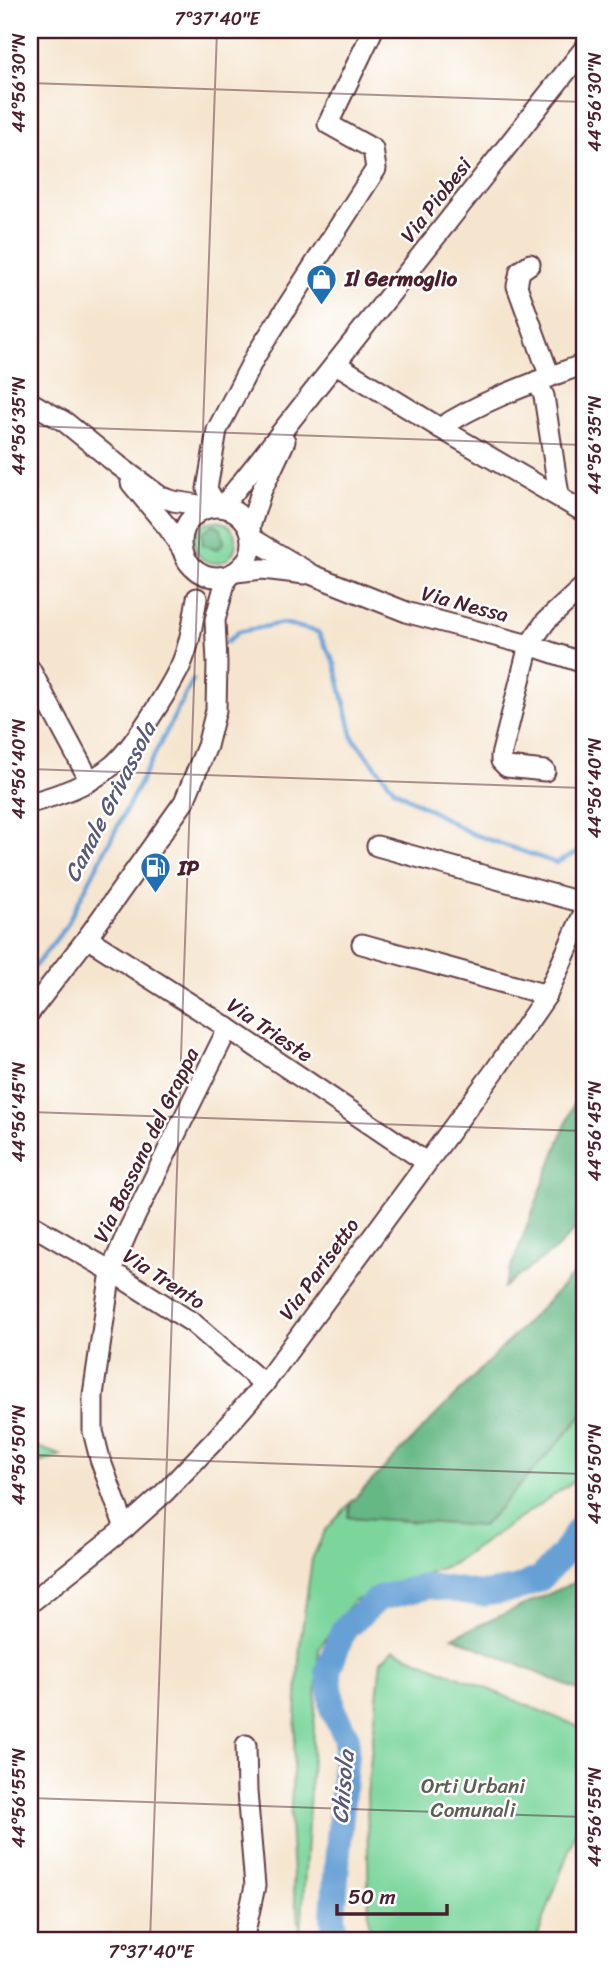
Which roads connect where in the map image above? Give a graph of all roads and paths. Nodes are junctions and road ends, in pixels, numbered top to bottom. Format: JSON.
{"nodes":[{"id":1,"x":373,"y":30,"type":"edge"},
{"id":2,"x":584,"y":49,"type":"edge"},
{"id":3,"x":530,"y":264,"type":"dead end"},
{"id":4,"x":336,"y":364,"type":"junction"},
{"id":5,"x":584,"y":364,"type":"edge"},
{"id":6,"x":543,"y":379,"type":"junction"},
{"id":7,"x":30,"y":402,"type":"edge"},
{"id":8,"x":299,"y":412,"type":"junction"},
{"id":9,"x":440,"y":428,"type":"junction"},
{"id":10,"x":118,"y":465,"type":"junction"},
{"id":11,"x":559,"y":495,"type":"junction"},
{"id":12,"x":217,"y":507,"type":"junction"},
{"id":13,"x":584,"y":512,"type":"edge"},
{"id":14,"x":251,"y":533,"type":"junction"},
{"id":15,"x":185,"y":554,"type":"junction"},
{"id":16,"x":231,"y":574,"type":"junction"},
{"id":17,"x":313,"y":575,"type":"junction"},
{"id":18,"x":584,"y":586,"type":"edge"},
{"id":19,"x":197,"y":598,"type":"junction"},
{"id":20,"x":529,"y":645,"type":"junction"},
{"id":21,"x":584,"y":663,"type":"edge"},
{"id":22,"x":30,"y":669,"type":"edge"},
{"id":23,"x":207,"y":746,"type":"junction"},
{"id":24,"x":545,"y":771,"type":"dead end"},
{"id":25,"x":90,"y":781,"type":"junction"},
{"id":26,"x":30,"y":803,"type":"edge"},
{"id":27,"x":377,"y":846,"type":"dead end"},
{"id":28,"x":584,"y":902,"type":"edge"},
{"id":29,"x":584,"y":912,"type":"edge"},
{"id":30,"x":87,"y":938,"type":"junction"},
{"id":31,"x":362,"y":944,"type":"dead end"},
{"id":32,"x":547,"y":995,"type":"junction"},
{"id":33,"x":30,"y":1012,"type":"edge"},
{"id":34,"x":228,"y":1028,"type":"junction"},
{"id":35,"x":426,"y":1162,"type":"junction"},
{"id":36,"x":30,"y":1224,"type":"edge"},
{"id":37,"x":111,"y":1271,"type":"junction"},
{"id":38,"x":264,"y":1384,"type":"junction"},
{"id":39,"x":125,"y":1528,"type":"junction"},
{"id":40,"x":30,"y":1603,"type":"edge"},
{"id":41,"x":246,"y":1745,"type":"dead end"},
{"id":42,"x":243,"y":1941,"type":"edge"}],
"edges":[{"from":1,"to":12,"type":"street"},
{"from":2,"to":4,"type":"street","name":"Via Piobesi"},
{"from":3,"to":6,"type":"street"},
{"from":4,"to":8,"type":"street","name":"Via Piobesi"},
{"from":4,"to":9,"type":"street"},
{"from":5,"to":6,"type":"street"},
{"from":6,"to":9,"type":"street"},
{"from":6,"to":11,"type":"street"},
{"from":7,"to":10,"type":"street"},
{"from":8,"to":12,"type":"street","name":"Via Piobesi"},
{"from":8,"to":14,"type":"street","name":"Via Piobesi"},
{"from":9,"to":11,"type":"street"},
{"from":10,"to":12,"type":"street"},
{"from":10,"to":15,"type":"street"},
{"from":11,"to":13,"type":"street"},
{"from":12,"to":14,"type":"street"},
{"from":12,"to":15,"type":"street"},
{"from":14,"to":16,"type":"street"},
{"from":14,"to":17,"type":"street"},
{"from":15,"to":16,"type":"street"},
{"from":15,"to":19,"type":"street"},
{"from":16,"to":17,"type":"street"},
{"from":16,"to":23,"type":"street"},
{"from":17,"to":20,"type":"street","name":"Via Nessa"},
{"from":18,"to":20,"type":"street","name":"Via Nessa"},
{"from":19,"to":23,"type":"street"},
{"from":19,"to":25,"type":"street"},
{"from":20,"to":21,"type":"street"},
{"from":20,"to":24,"type":"street"},
{"from":22,"to":25,"type":"street"},
{"from":23,"to":30,"type":"street"},
{"from":25,"to":26,"type":"street"},
{"from":27,"to":28,"type":"street"},
{"from":29,"to":32,"type":"street","name":"Via Parisetto"},
{"from":30,"to":33,"type":"street"},
{"from":30,"to":34,"type":"street","name":"Via Trieste"},
{"from":31,"to":32,"type":"street"},
{"from":32,"to":35,"type":"street","name":"Via Parisetto"},
{"from":34,"to":35,"type":"street","name":"Via Trieste"},
{"from":34,"to":37,"type":"street","name":"Via Bassano del Grappa"},
{"from":35,"to":38,"type":"street","name":"Via Parisetto"},
{"from":36,"to":37,"type":"street","name":"Via Trento"},
{"from":37,"to":38,"type":"street","name":"Via Trento"},
{"from":37,"to":39,"type":"street","name":"Via Bassano del Grappa"},
{"from":38,"to":39,"type":"street","name":"Via Parisetto"},
{"from":39,"to":40,"type":"street","name":"Via Parisetto"},
{"from":41,"to":42,"type":"street"}]}
